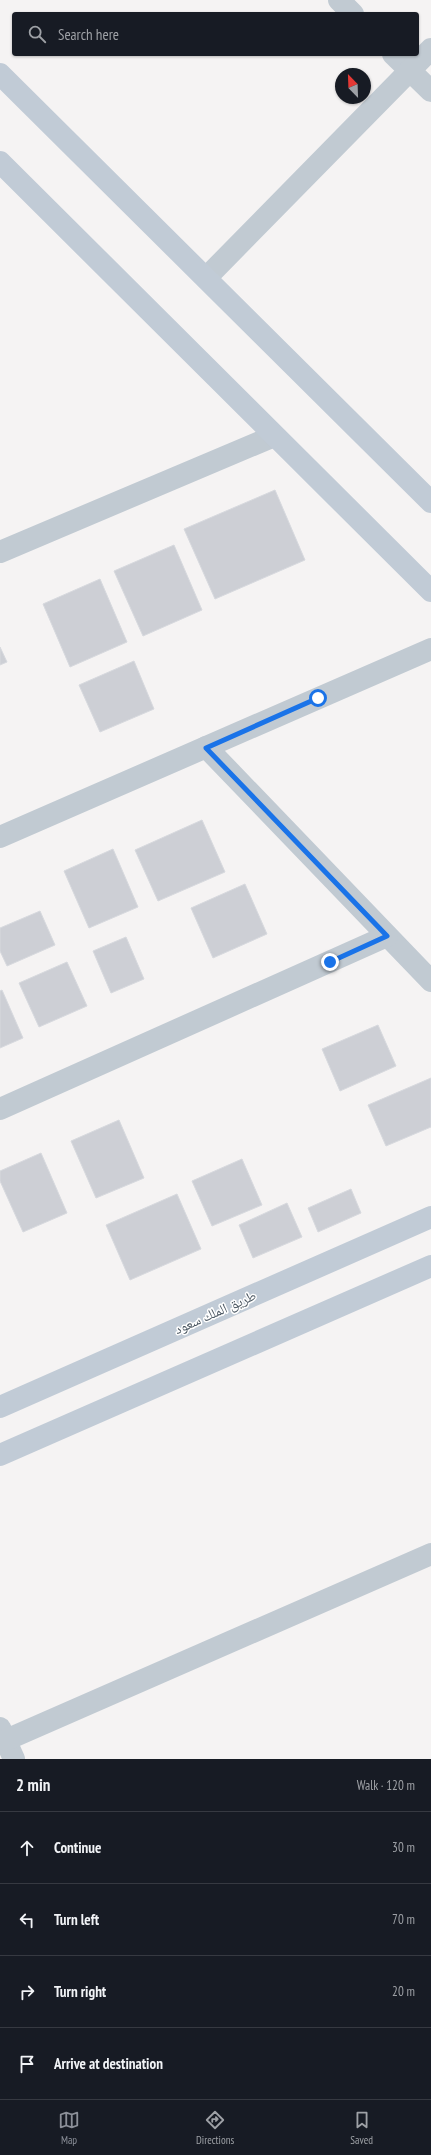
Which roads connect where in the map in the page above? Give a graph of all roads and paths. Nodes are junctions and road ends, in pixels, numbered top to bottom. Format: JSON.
{"nodes":[{"id":1,"x":339,"y":0,"type":"edge"},
{"id":2,"x":351,"y":12,"type":"edge"},
{"id":3,"x":431,"y":49,"type":"edge"},
{"id":4,"x":395,"y":56,"type":"edge"},
{"id":5,"x":410,"y":71,"type":"junction"},
{"id":6,"x":0,"y":74,"type":"edge"},
{"id":7,"x":431,"y":91,"type":"edge"},
{"id":8,"x":0,"y":162,"type":"edge"},
{"id":9,"x":206,"y":278,"type":"junction"},
{"id":10,"x":274,"y":436,"type":"junction"},
{"id":11,"x":431,"y":502,"type":"edge"},
{"id":12,"x":2,"y":548,"type":"edge"},
{"id":13,"x":431,"y":592,"type":"edge"},
{"id":14,"x":431,"y":649,"type":"edge"},
{"id":15,"x":206,"y":748,"type":"junction"},
{"id":16,"x":0,"y":837,"type":"edge"},
{"id":17,"x":387,"y":936,"type":"junction"},
{"id":18,"x":431,"y":981,"type":"edge"},
{"id":19,"x":0,"y":1109,"type":"edge"},
{"id":20,"x":431,"y":1217,"type":"edge"},
{"id":21,"x":431,"y":1266,"type":"edge"},
{"id":22,"x":0,"y":1407,"type":"edge"},
{"id":23,"x":0,"y":1455,"type":"edge"},
{"id":24,"x":431,"y":1554,"type":"edge"},
{"id":25,"x":7,"y":1742,"type":"edge"}],
"edges":[{"from":1,"to":2,"type":"street"},
{"from":3,"to":5,"type":"street"},
{"from":4,"to":5,"type":"street"},
{"from":5,"to":7,"type":"street"},
{"from":5,"to":9,"type":"street"},
{"from":6,"to":9,"type":"street"},
{"from":8,"to":10,"type":"street"},
{"from":9,"to":11,"type":"street"},
{"from":10,"to":12,"type":"street"},
{"from":10,"to":13,"type":"street"},
{"from":14,"to":15,"type":"street"},
{"from":15,"to":16,"type":"street"},
{"from":15,"to":17,"type":"street"},
{"from":17,"to":18,"type":"street"},
{"from":17,"to":19,"type":"street"},
{"from":20,"to":22,"type":"street","name":"طريق الملك سعود"},
{"from":21,"to":23,"type":"street"},
{"from":24,"to":25,"type":"street"}]}
